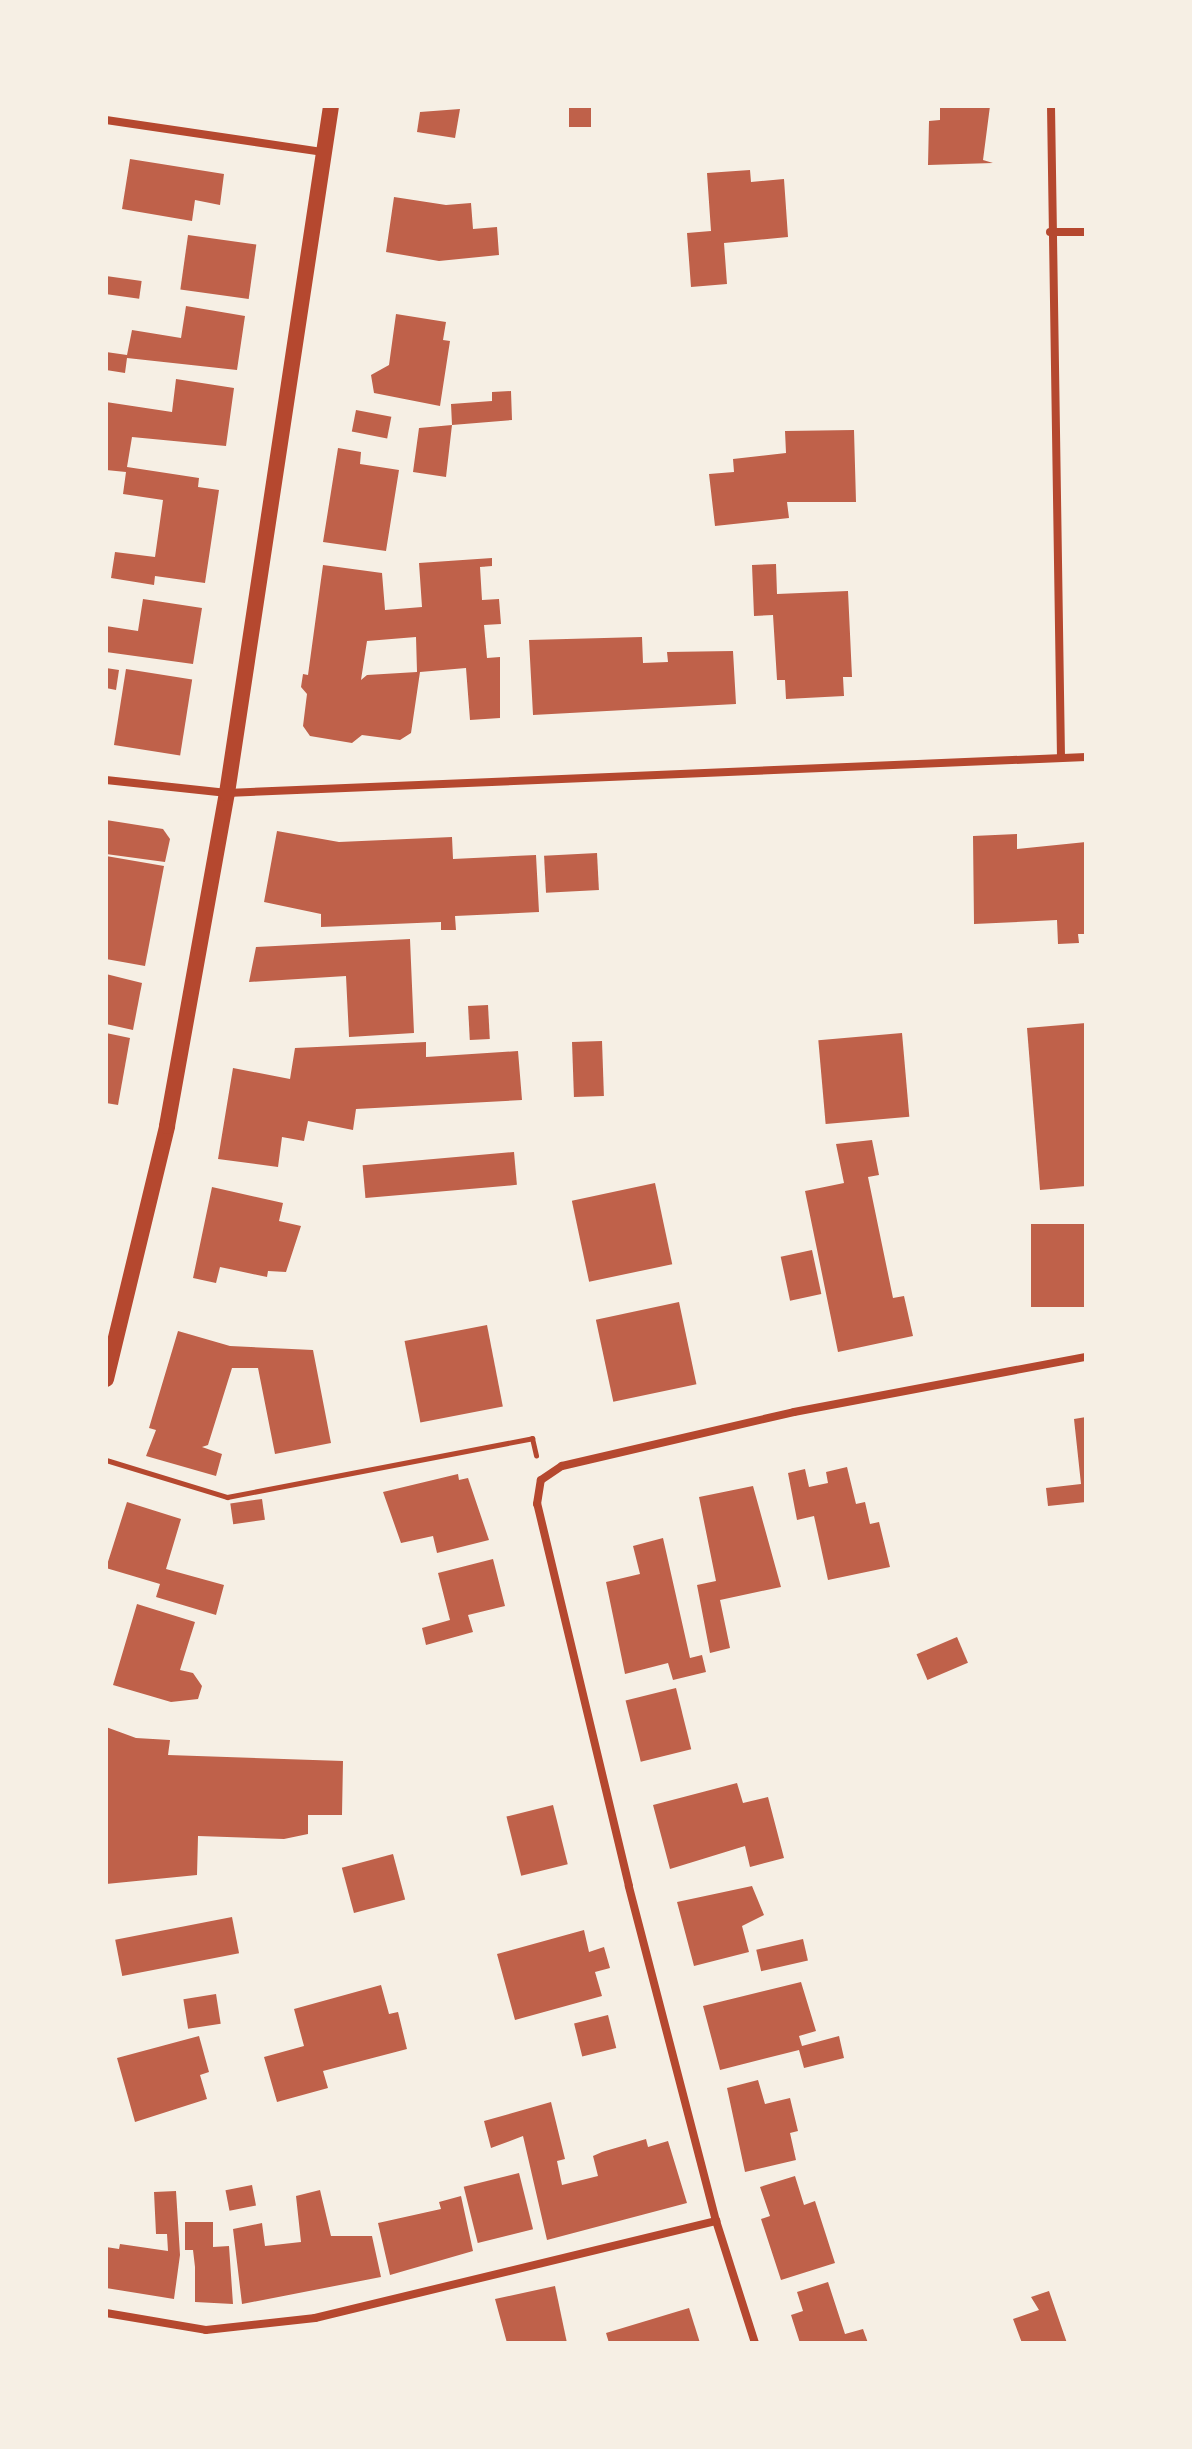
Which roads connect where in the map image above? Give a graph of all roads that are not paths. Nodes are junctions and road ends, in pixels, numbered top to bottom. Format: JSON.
{"nodes":[{"id":1,"x":331,"y":106,"type":"edge"},
{"id":2,"x":1051,"y":106,"type":"edge"},
{"id":3,"x":106,"y":120,"type":"edge"},
{"id":4,"x":324,"y":152,"type":"junction"},
{"id":5,"x":1050,"y":232,"type":"junction"},
{"id":6,"x":1086,"y":232,"type":"edge"},
{"id":7,"x":1061,"y":757,"type":"junction"},
{"id":8,"x":1086,"y":757,"type":"edge"},
{"id":9,"x":106,"y":780,"type":"edge"},
{"id":10,"x":227,"y":793,"type":"junction"},
{"id":11,"x":110,"y":1348,"type":"edge"},
{"id":12,"x":1086,"y":1357,"type":"edge"},
{"id":13,"x":106,"y":1379,"type":"edge"},
{"id":14,"x":716,"y":2221,"type":"junction"},
{"id":15,"x":106,"y":2313,"type":"edge"},
{"id":16,"x":755,"y":2343,"type":"edge"}],
"edges":[{"from":1,"to":4,"type":"main road"},
{"from":2,"to":5,"type":"street"},
{"from":3,"to":4,"type":"street"},
{"from":4,"to":10,"type":"main road"},
{"from":5,"to":6,"type":"street"},
{"from":5,"to":7,"type":"street"},
{"from":7,"to":8,"type":"street"},
{"from":7,"to":10,"type":"street"},
{"from":9,"to":10,"type":"street"},
{"from":10,"to":11,"type":"main road"},
{"from":11,"to":13,"type":"main road"},
{"from":12,"to":14,"type":"street"},
{"from":14,"to":15,"type":"street"},
{"from":14,"to":16,"type":"street"}]}
